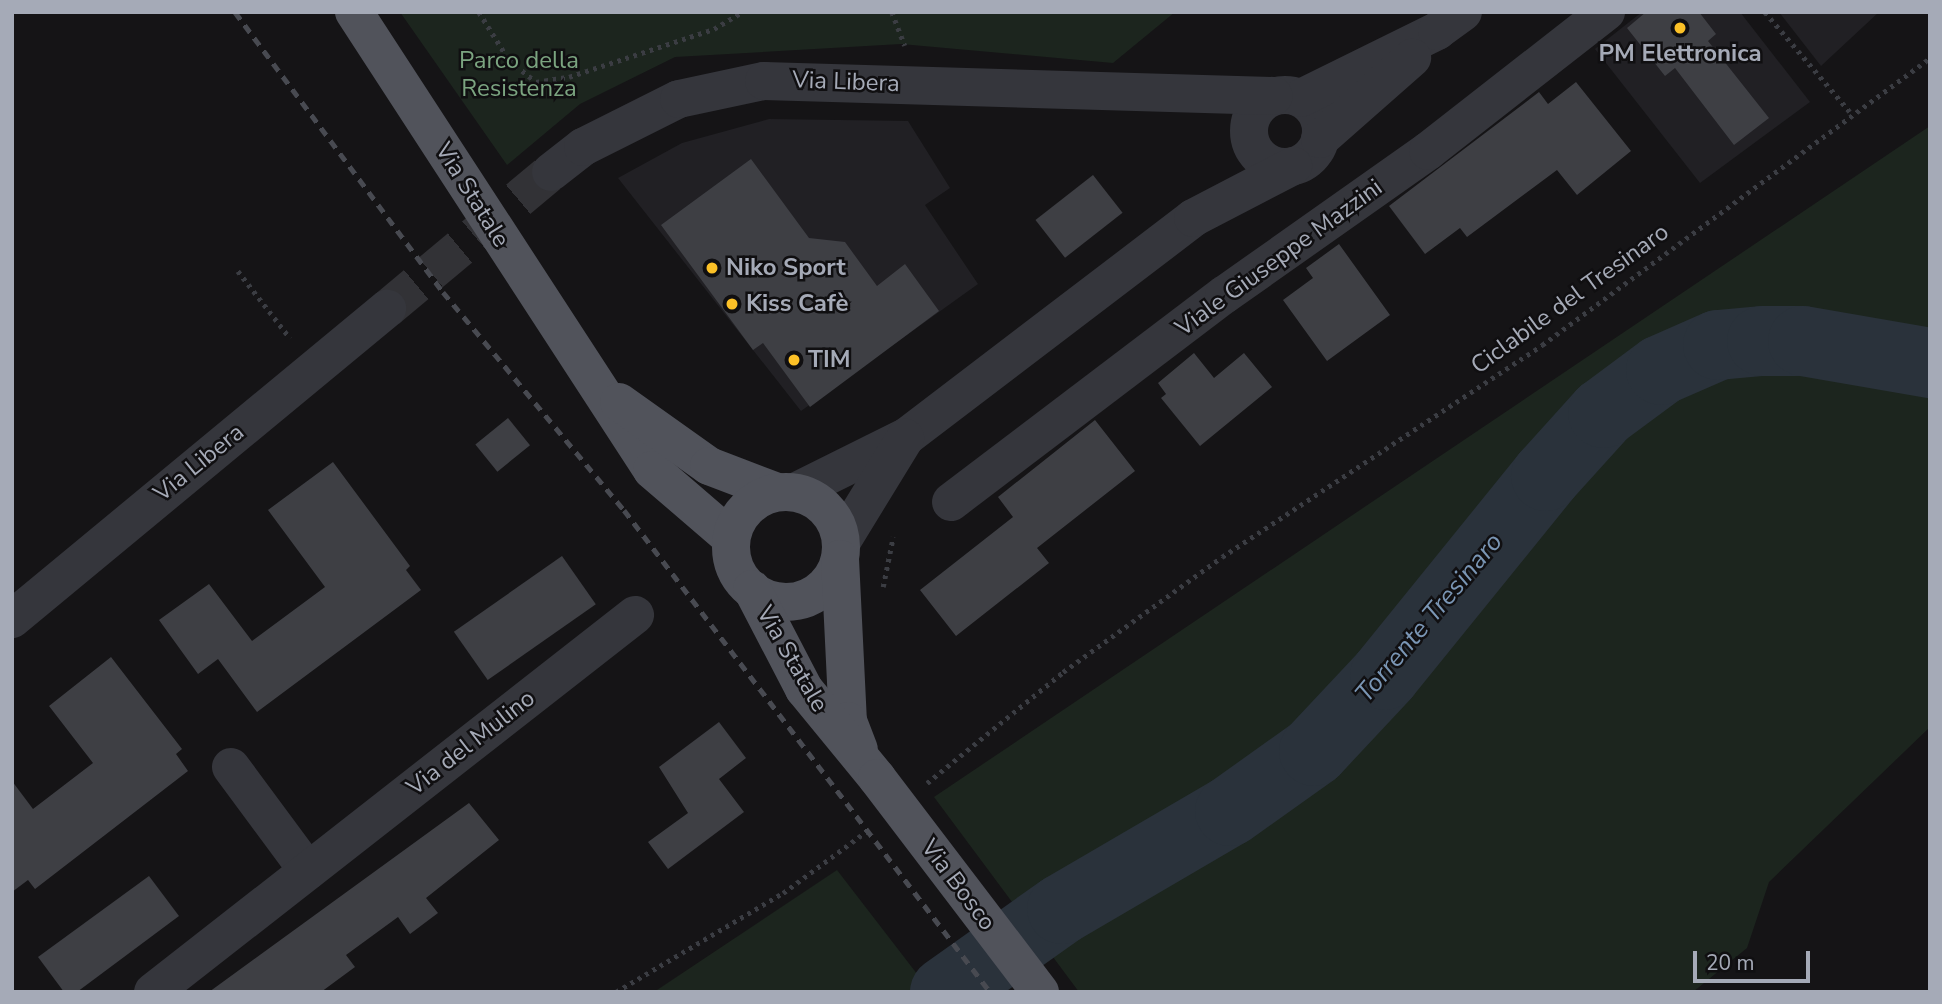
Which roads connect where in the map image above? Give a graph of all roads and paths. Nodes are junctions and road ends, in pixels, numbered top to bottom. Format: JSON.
{"nodes":[{"id":1,"x":354,"y":12,"type":"edge"},
{"id":2,"x":479,"y":12,"type":"edge"},
{"id":3,"x":742,"y":12,"type":"edge"},
{"id":4,"x":1605,"y":12,"type":"edge"},
{"id":5,"x":1765,"y":12,"type":"edge"},
{"id":6,"x":1450,"y":22,"type":"edge"},
{"id":7,"x":1930,"y":58,"type":"edge"},
{"id":8,"x":1162,"y":92,"type":"junction"},
{"id":9,"x":1288,"y":97,"type":"junction"},
{"id":10,"x":1850,"y":112,"type":"junction"},
{"id":11,"x":1252,"y":138,"type":"junction"},
{"id":12,"x":1321,"y":139,"type":"junction"},
{"id":13,"x":1293,"y":166,"type":"junction"},
{"id":14,"x":551,"y":172,"type":"tunnel mouth"},
{"id":15,"x":1193,"y":218,"type":"junction"},
{"id":16,"x":238,"y":271,"type":"dead end"},
{"id":17,"x":387,"y":309,"type":"tunnel mouth"},
{"id":18,"x":314,"y":369,"type":"junction"},
{"id":19,"x":591,"y":378,"type":"junction"},
{"id":20,"x":906,"y":437,"type":"junction"},
{"id":21,"x":787,"y":492,"type":"junction"},
{"id":22,"x":951,"y":502,"type":"dead end"},
{"id":23,"x":731,"y":538,"type":"junction"},
{"id":24,"x":841,"y":550,"type":"junction"},
{"id":25,"x":1222,"y":557,"type":"dead end"},
{"id":26,"x":752,"y":589,"type":"junction"},
{"id":27,"x":635,"y":615,"type":"dead end"},
{"id":28,"x":12,"y":619,"type":"edge"},
{"id":29,"x":230,"y":767,"type":"dead end"},
{"id":30,"x":869,"y":768,"type":"junction"},
{"id":31,"x":308,"y":871,"type":"junction"},
{"id":32,"x":153,"y":992,"type":"edge"},
{"id":33,"x":1040,"y":992,"type":"edge"}],
"edges":[{"from":1,"to":19,"type":"main road","name":"Via Statale"},
{"from":2,"to":3,"type":"path"},
{"from":4,"to":22,"type":"street","name":"Viale Giuseppe Mazzini"},
{"from":5,"to":10,"type":"path"},
{"from":6,"to":9,"type":"street"},
{"from":6,"to":12,"type":"street"},
{"from":7,"to":10,"type":"path","name":"Ciclabile del Tresinaro"},
{"from":8,"to":9,"type":"street","name":"Via Libera"},
{"from":8,"to":11,"type":"street","name":"Via Libera"},
{"from":8,"to":14,"type":"street","name":"Via Libera"},
{"from":9,"to":11,"type":"street"},
{"from":9,"to":12,"type":"street"},
{"from":10,"to":25,"type":"path","name":"Ciclabile del Tresinaro"},
{"from":11,"to":13,"type":"street"},
{"from":11,"to":15,"type":"street"},
{"from":12,"to":13,"type":"street"},
{"from":13,"to":15,"type":"street"},
{"from":15,"to":20,"type":"street"},
{"from":16,"to":18,"type":"path"},
{"from":17,"to":18,"type":"street","name":"Via Libera"},
{"from":18,"to":28,"type":"street","name":"Via Libera"},
{"from":19,"to":21,"type":"main road","name":"Via Statale"},
{"from":19,"to":23,"type":"main road","name":"Via Statale"},
{"from":20,"to":21,"type":"street"},
{"from":20,"to":24,"type":"street"},
{"from":21,"to":23,"type":"main road"},
{"from":21,"to":24,"type":"main road","name":"Via Statale"},
{"from":23,"to":26,"type":"main road","name":"Via Statale"},
{"from":24,"to":26,"type":"main road","name":"Via Statale"},
{"from":24,"to":30,"type":"main road","name":"Via Statale"},
{"from":26,"to":30,"type":"main road","name":"Via Statale"},
{"from":27,"to":31,"type":"street","name":"Via del Mulino"},
{"from":29,"to":31,"type":"street"},
{"from":30,"to":33,"type":"main road","name":"Via Bosco","bridge":true},
{"from":31,"to":32,"type":"street","name":"Via del Mulino"}]}
